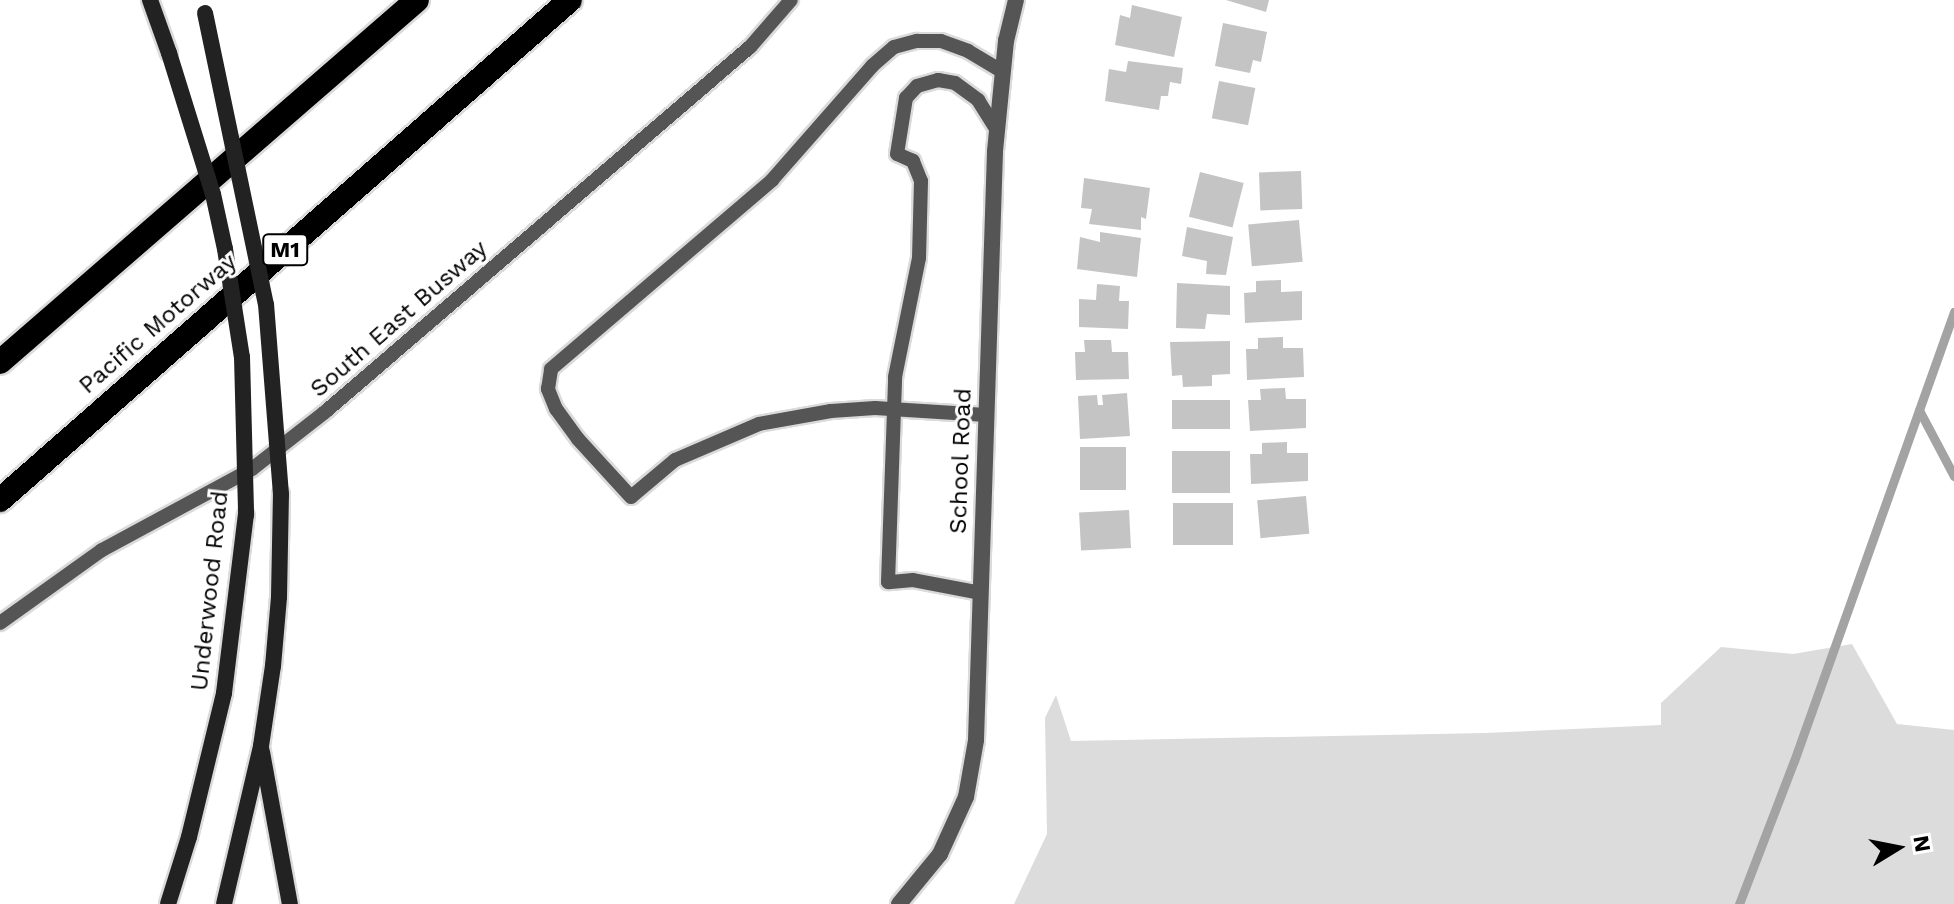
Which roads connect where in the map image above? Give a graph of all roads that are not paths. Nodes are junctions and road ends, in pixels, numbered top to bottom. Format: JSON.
{"nodes":[{"id":1,"x":150,"y":0,"type":"edge"},
{"id":2,"x":417,"y":0,"type":"edge"},
{"id":3,"x":570,"y":0,"type":"edge"},
{"id":4,"x":791,"y":0,"type":"edge"},
{"id":5,"x":1016,"y":0,"type":"edge"},
{"id":6,"x":204,"y":6,"type":"edge"},
{"id":7,"x":1003,"y":72,"type":"junction"},
{"id":8,"x":997,"y":130,"type":"junction"},
{"id":9,"x":0,"y":362,"type":"edge"},
{"id":10,"x":894,"y":410,"type":"junction"},
{"id":11,"x":986,"y":415,"type":"junction"},
{"id":12,"x":0,"y":500,"type":"edge"},
{"id":13,"x":981,"y":593,"type":"junction"},
{"id":14,"x":0,"y":623,"type":"edge"},
{"id":15,"x":261,"y":746,"type":"junction"},
{"id":16,"x":168,"y":904,"type":"edge"},
{"id":17,"x":224,"y":904,"type":"edge"},
{"id":18,"x":290,"y":904,"type":"edge"},
{"id":19,"x":899,"y":904,"type":"edge"}],
"edges":[{"from":1,"to":16,"type":"main road","name":"Underwood Road","bridge":true},
{"from":2,"to":9,"type":"highway"},
{"from":3,"to":12,"type":"highway","name":"Pacific Motorway","number":"M1"},
{"from":4,"to":14,"type":"lane","name":"South East Busway"},
{"from":5,"to":7,"type":"street","name":"School Road"},
{"from":6,"to":15,"type":"main road","bridge":true},
{"from":7,"to":8,"type":"street","name":"School Road"},
{"from":7,"to":10,"type":"lane"},
{"from":8,"to":10,"type":"lane"},
{"from":8,"to":11,"type":"street","name":"School Road"},
{"from":10,"to":11,"type":"lane"},
{"from":10,"to":13,"type":"lane"},
{"from":11,"to":13,"type":"street","name":"School Road"},
{"from":13,"to":19,"type":"street","name":"School Road"},
{"from":15,"to":17,"type":"main road"},
{"from":15,"to":18,"type":"main road"}]}
